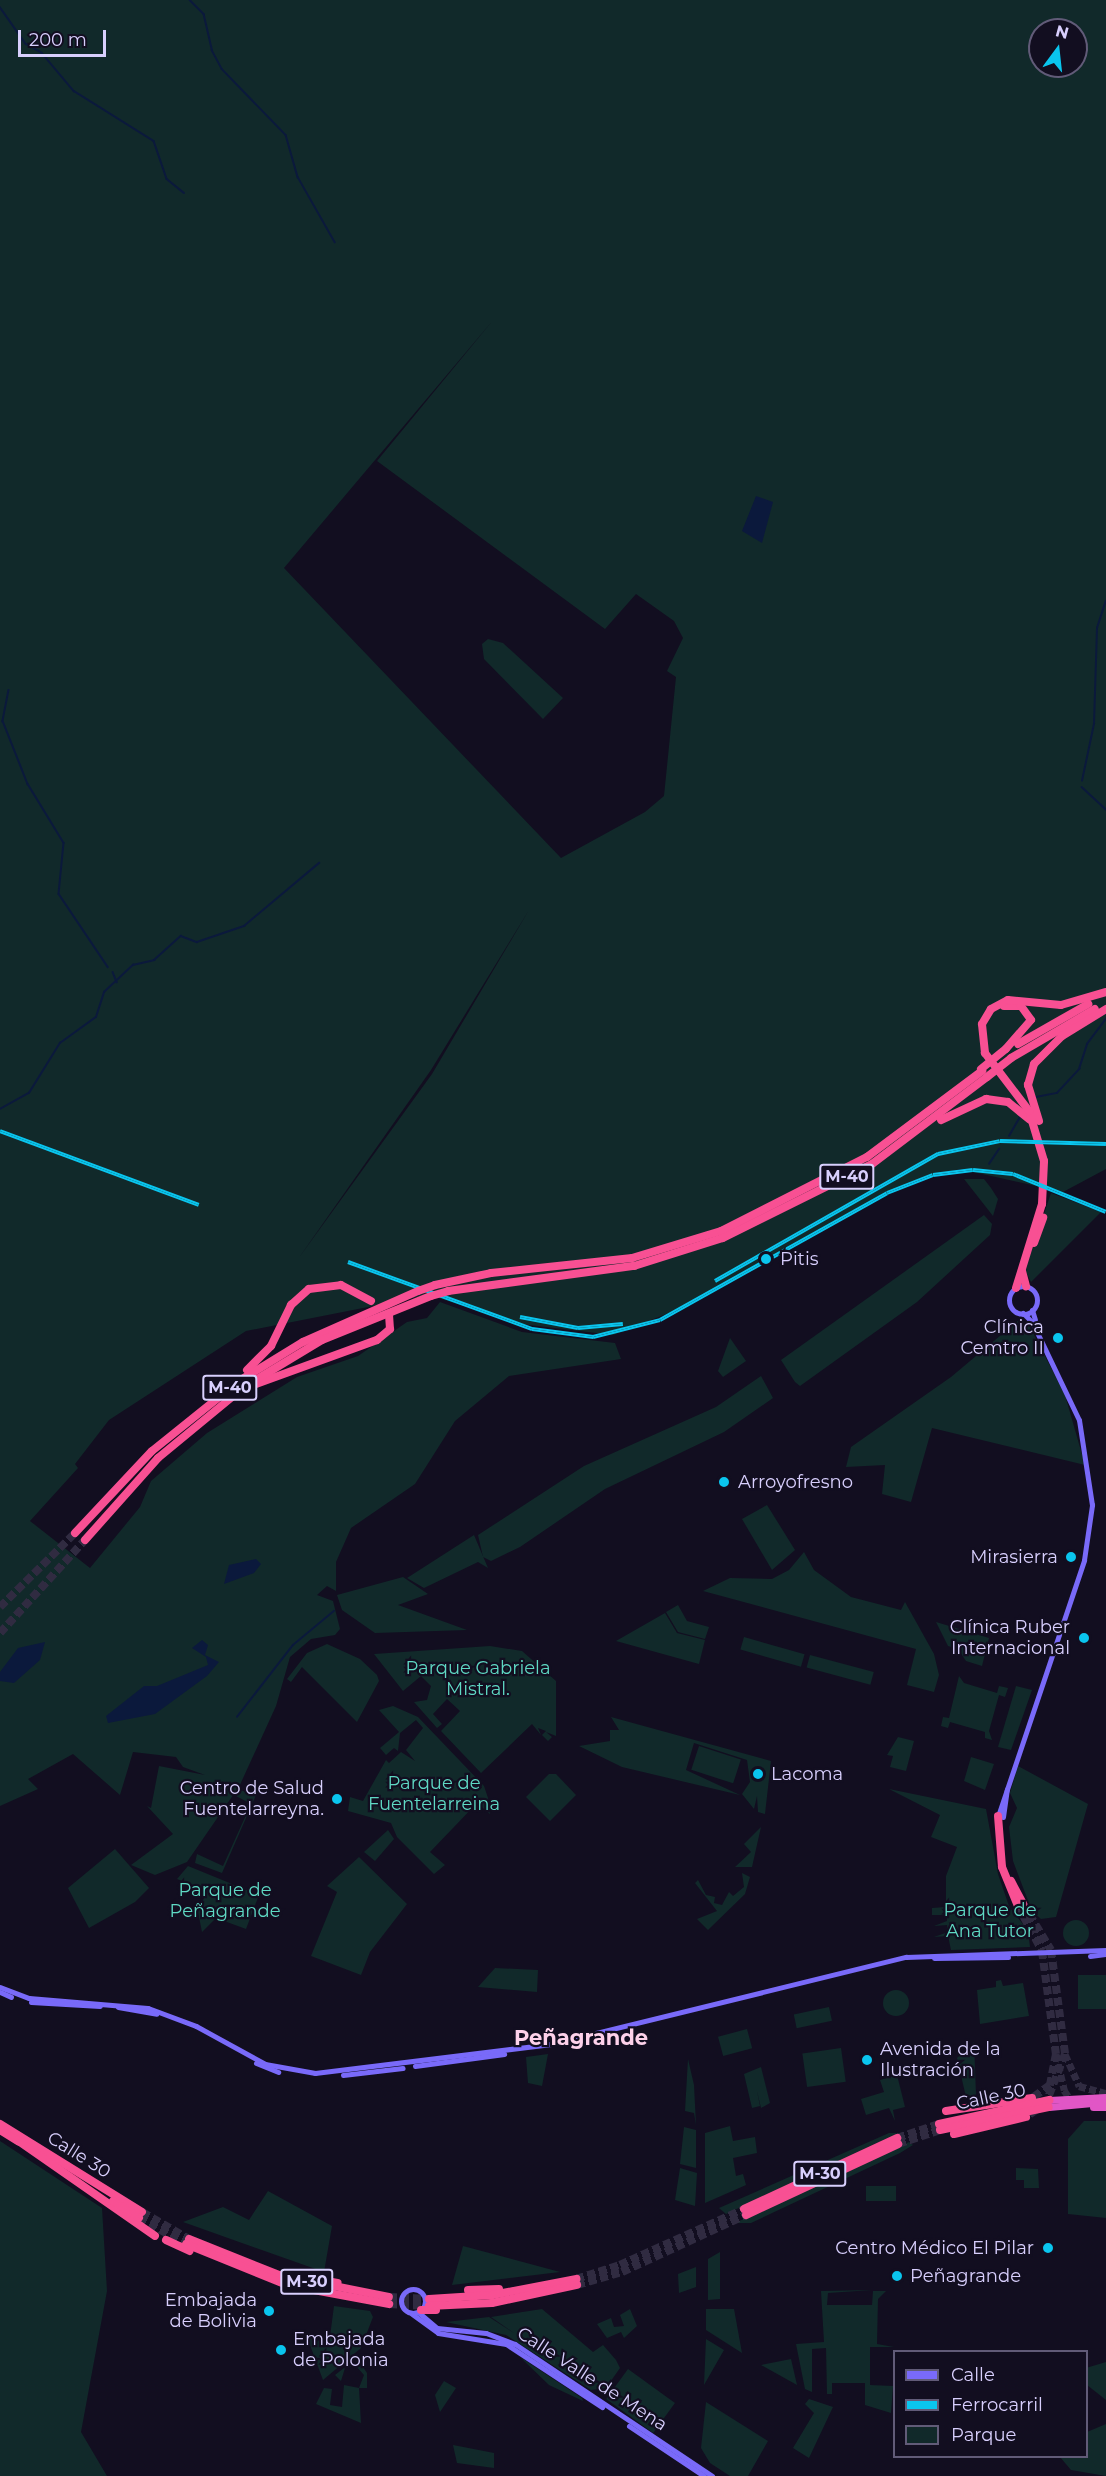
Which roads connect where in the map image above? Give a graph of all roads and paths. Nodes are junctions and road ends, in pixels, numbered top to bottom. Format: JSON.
{"nodes":[{"id":1,"x":1106,"y":994,"type":"edge"},
{"id":2,"x":1106,"y":1007,"type":"edge"},
{"id":3,"x":1008,"y":1053,"type":"junction"},
{"id":4,"x":983,"y":1072,"type":"junction"},
{"id":5,"x":1044,"y":1147,"type":"junction"},
{"id":6,"x":872,"y":1164,"type":"junction"},
{"id":7,"x":690,"y":1246,"type":"junction"},
{"id":8,"x":633,"y":1262,"type":"junction"},
{"id":9,"x":1026,"y":1286,"type":"junction"},
{"id":10,"x":1016,"y":1288,"type":"junction"},
{"id":11,"x":371,"y":1301,"type":"dead end"},
{"id":12,"x":1032,"y":1310,"type":"junction"},
{"id":13,"x":1023,"y":1313,"type":"junction"},
{"id":14,"x":388,"y":1315,"type":"dead end"},
{"id":15,"x":187,"y":1421,"type":"junction"},
{"id":16,"x":199,"y":1421,"type":"junction"},
{"id":17,"x":75,"y":1533,"type":"tunnel mouth"},
{"id":18,"x":85,"y":1540,"type":"tunnel mouth"},
{"id":19,"x":1000,"y":1816,"type":"junction"},
{"id":20,"x":1020,"y":1905,"type":"tunnel mouth"},
{"id":21,"x":1106,"y":1952,"type":"edge"},
{"id":22,"x":0,"y":1987,"type":"edge"},
{"id":23,"x":0,"y":1992,"type":"edge"},
{"id":24,"x":475,"y":2056,"type":"junction"},
{"id":25,"x":1106,"y":2097,"type":"edge"},
{"id":26,"x":1106,"y":2102,"type":"edge"},
{"id":27,"x":1049,"y":2103,"type":"junction"},
{"id":28,"x":1084,"y":2107,"type":"dead end"},
{"id":29,"x":1106,"y":2107,"type":"edge"},
{"id":30,"x":946,"y":2111,"type":"dead end"},
{"id":31,"x":1026,"y":2118,"type":"tunnel mouth"},
{"id":32,"x":1010,"y":2121,"type":"junction"},
{"id":33,"x":0,"y":2124,"type":"edge"},
{"id":34,"x":944,"y":2126,"type":"junction"},
{"id":35,"x":0,"y":2130,"type":"edge"},
{"id":36,"x":954,"y":2134,"type":"dead end"},
{"id":37,"x":17,"y":2140,"type":"junction"},
{"id":38,"x":897,"y":2141,"type":"tunnel mouth"},
{"id":39,"x":745,"y":2212,"type":"tunnel mouth"},
{"id":40,"x":155,"y":2236,"type":"dead end"},
{"id":41,"x":166,"y":2240,"type":"dead end"},
{"id":42,"x":227,"y":2256,"type":"junction"},
{"id":43,"x":338,"y":2283,"type":"dead end"},
{"id":44,"x":287,"y":2285,"type":"junction"},
{"id":45,"x":536,"y":2288,"type":"junction"},
{"id":46,"x":468,"y":2290,"type":"dead end"},
{"id":47,"x":422,"y":2308,"type":"junction"},
{"id":48,"x":704,"y":2476,"type":"edge"},
{"id":49,"x":712,"y":2476,"type":"edge"}],
"edges":[{"from":1,"to":3,"type":"highway","number":"M-40"},
{"from":1,"to":5,"type":"highway"},
{"from":2,"to":3,"type":"highway","number":"M-40"},
{"from":2,"to":5,"type":"highway"},
{"from":3,"to":4,"type":"highway","number":"M-40","bridge":true},
{"from":3,"to":5,"type":"highway"},
{"from":4,"to":6,"type":"highway","number":"M-40"},
{"from":4,"to":7,"type":"highway","number":"M-40"},
{"from":5,"to":6,"type":"highway"},
{"from":5,"to":9,"type":"highway"},
{"from":5,"to":10,"type":"highway"},
{"from":6,"to":7,"type":"highway","number":"M-40"},
{"from":7,"to":8,"type":"highway","number":"M-40"},
{"from":8,"to":15,"type":"highway","number":"M-40","bridge":true},
{"from":8,"to":16,"type":"highway","number":"M-40","bridge":true},
{"from":9,"to":10,"type":"main road"},
{"from":9,"to":12,"type":"main road"},
{"from":10,"to":13,"type":"main road"},
{"from":11,"to":15,"type":"highway"},
{"from":12,"to":13,"type":"main road"},
{"from":12,"to":19,"type":"main road"},
{"from":13,"to":19,"type":"main road"},
{"from":14,"to":16,"type":"highway"},
{"from":15,"to":17,"type":"highway","number":"M-40"},
{"from":16,"to":18,"type":"highway","number":"M-40"},
{"from":19,"to":20,"type":"highway"},
{"from":21,"to":24,"type":"main road"},
{"from":22,"to":24,"type":"main road"},
{"from":23,"to":24,"type":"main road"},
{"from":25,"to":27,"type":"highway"},
{"from":26,"to":27,"type":"highway"},
{"from":27,"to":34,"type":"highway","name":"Calle 30"},
{"from":28,"to":29,"type":"highway"},
{"from":30,"to":34,"type":"highway"},
{"from":31,"to":32,"type":"highway"},
{"from":32,"to":34,"type":"highway"},
{"from":32,"to":36,"type":"highway"},
{"from":33,"to":37,"type":"highway","name":"Calle 30"},
{"from":35,"to":37,"type":"highway","name":"Calle 30"},
{"from":37,"to":40,"type":"highway"},
{"from":38,"to":39,"type":"highway","number":"M-30"},
{"from":41,"to":44,"type":"highway"},
{"from":42,"to":43,"type":"highway"},
{"from":42,"to":44,"type":"highway","number":"M-30"},
{"from":42,"to":44,"type":"highway","number":"M-30"},
{"from":45,"to":46,"type":"highway"},
{"from":45,"to":47,"type":"highway"},
{"from":45,"to":47,"type":"highway"},
{"from":47,"to":47,"type":"main road"},
{"from":47,"to":48,"type":"main road","name":"Calle Valle de Mena"},
{"from":47,"to":49,"type":"main road","name":"Calle Valle de Mena"}]}
